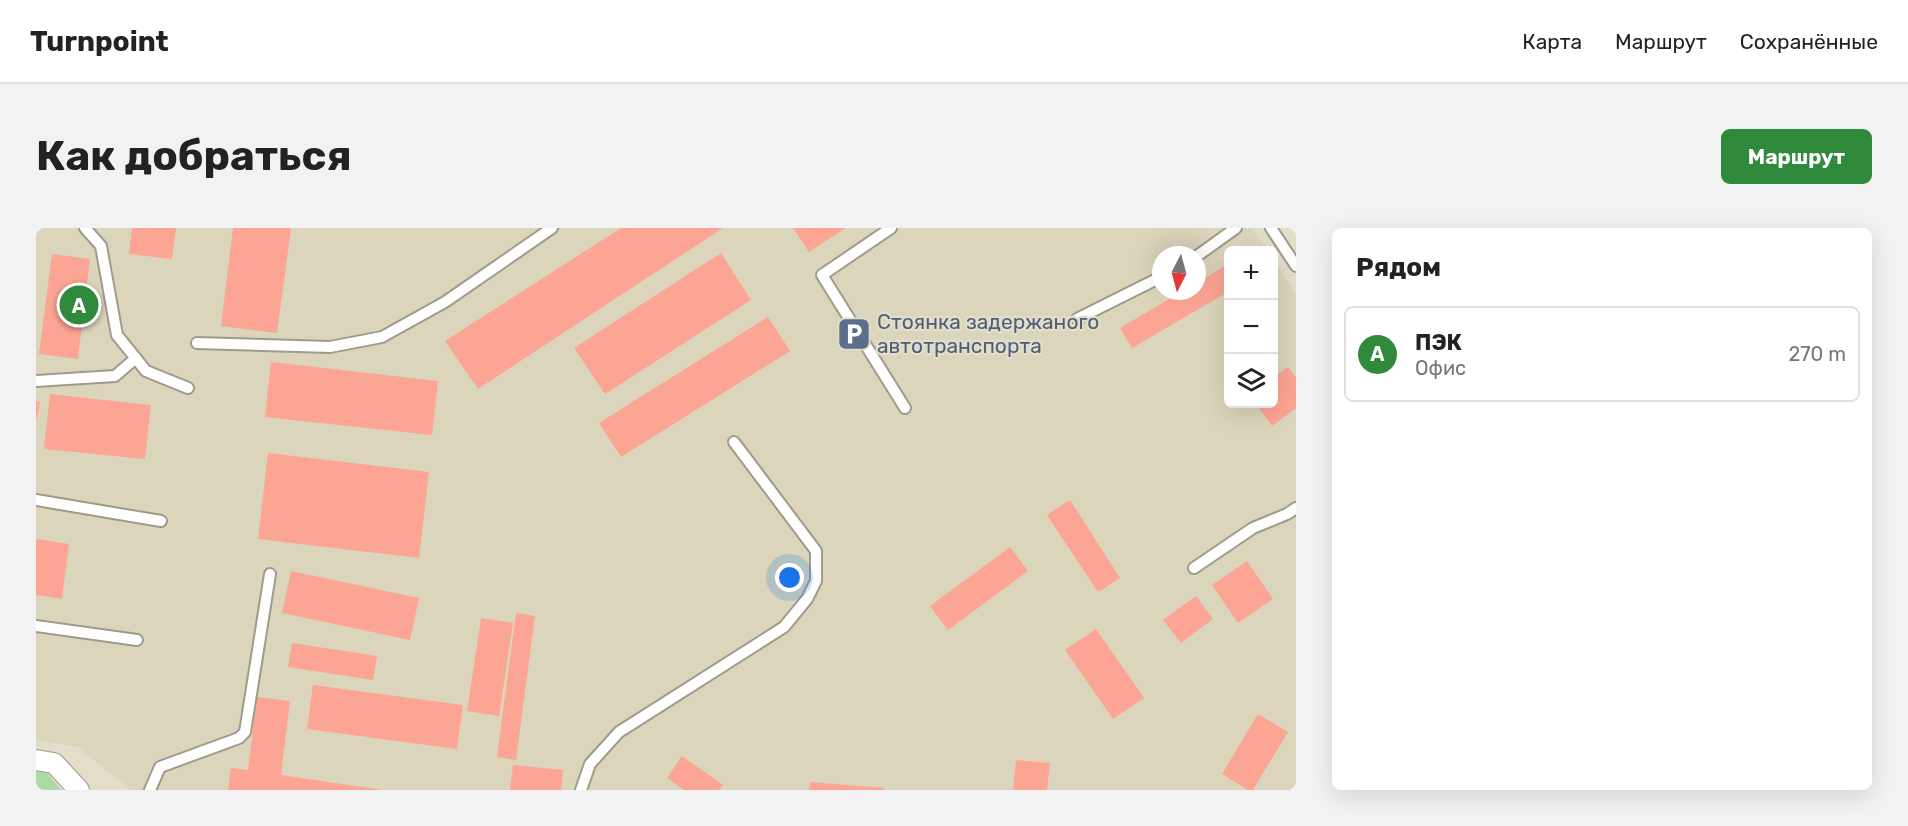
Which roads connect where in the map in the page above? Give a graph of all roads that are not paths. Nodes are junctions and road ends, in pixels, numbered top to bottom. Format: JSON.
{"nodes":[{"id":1,"x":85,"y":228,"type":"edge"},
{"id":2,"x":552,"y":228,"type":"edge"},
{"id":3,"x":891,"y":228,"type":"edge"},
{"id":4,"x":1236,"y":228,"type":"edge"},
{"id":5,"x":1271,"y":228,"type":"edge"},
{"id":6,"x":1206,"y":250,"type":"edge"},
{"id":7,"x":1296,"y":266,"type":"edge"},
{"id":8,"x":1152,"y":282,"type":"edge"},
{"id":9,"x":1077,"y":319,"type":"dead end"},
{"id":10,"x":197,"y":343,"type":"dead end"},
{"id":11,"x":136,"y":358,"type":"junction"},
{"id":12,"x":36,"y":381,"type":"edge"},
{"id":13,"x":188,"y":387,"type":"dead end"},
{"id":14,"x":905,"y":408,"type":"dead end"},
{"id":15,"x":734,"y":442,"type":"dead end"},
{"id":16,"x":36,"y":500,"type":"edge"},
{"id":17,"x":1296,"y":508,"type":"edge"},
{"id":18,"x":161,"y":521,"type":"dead end"},
{"id":19,"x":1194,"y":568,"type":"dead end"},
{"id":20,"x":270,"y":574,"type":"dead end"},
{"id":21,"x":36,"y":626,"type":"edge"},
{"id":22,"x":137,"y":640,"type":"dead end"},
{"id":23,"x":36,"y":760,"type":"edge"},
{"id":24,"x":79,"y":790,"type":"edge"},
{"id":25,"x":150,"y":790,"type":"edge"},
{"id":26,"x":581,"y":790,"type":"edge"}],
"edges":[{"from":1,"to":11,"type":"lane"},
{"from":2,"to":10,"type":"lane"},
{"from":3,"to":14,"type":"lane"},
{"from":4,"to":6,"type":"lane"},
{"from":5,"to":7,"type":"lane"},
{"from":8,"to":9,"type":"lane"},
{"from":11,"to":12,"type":"lane"},
{"from":11,"to":13,"type":"lane"},
{"from":15,"to":26,"type":"lane"},
{"from":16,"to":18,"type":"lane"},
{"from":17,"to":19,"type":"lane"},
{"from":20,"to":25,"type":"lane"},
{"from":21,"to":22,"type":"lane"},
{"from":23,"to":24,"type":"street"}]}
